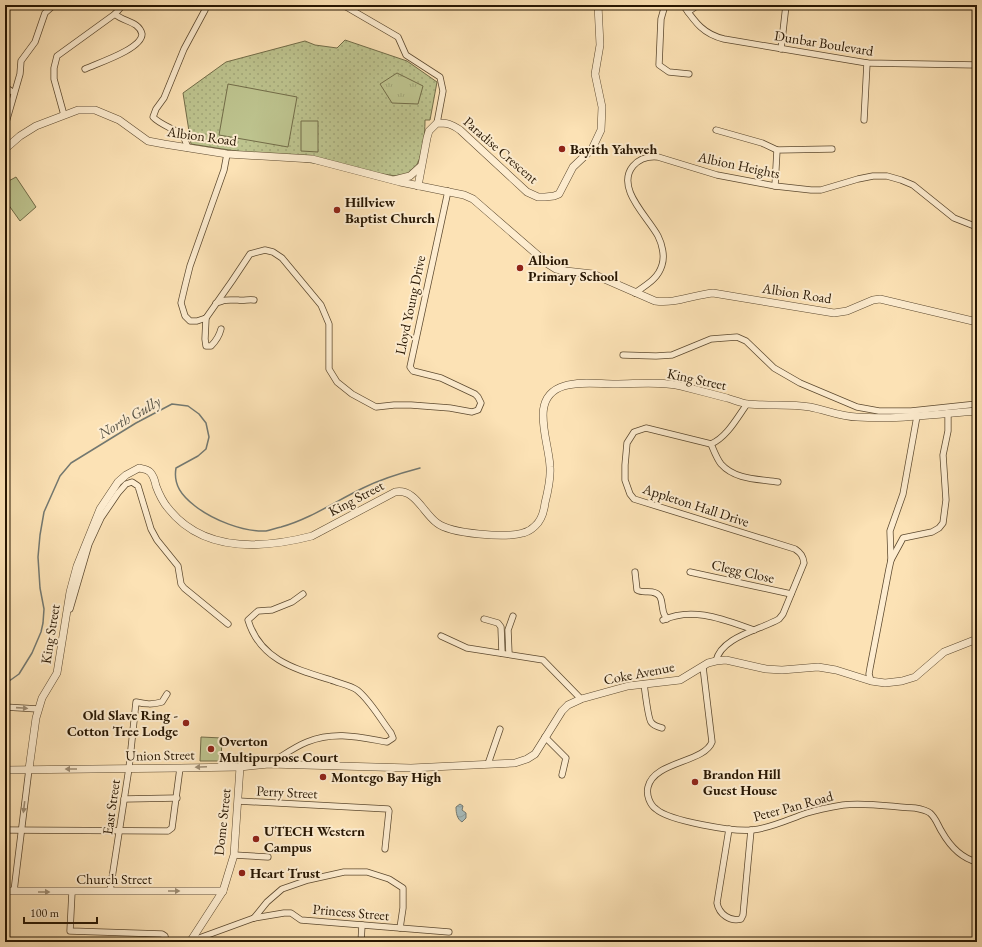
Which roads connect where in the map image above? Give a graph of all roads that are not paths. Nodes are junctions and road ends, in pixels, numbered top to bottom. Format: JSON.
{"nodes":[{"id":1,"x":54,"y":5,"type":"edge"},
{"id":2,"x":123,"y":5,"type":"edge"},
{"id":3,"x":206,"y":5,"type":"edge"},
{"id":4,"x":343,"y":5,"type":"edge"},
{"id":5,"x":598,"y":5,"type":"edge"},
{"id":6,"x":665,"y":5,"type":"edge"},
{"id":7,"x":683,"y":5,"type":"edge"},
{"id":8,"x":698,"y":5,"type":"edge"},
{"id":9,"x":786,"y":5,"type":"edge"},
{"id":10,"x":688,"y":12,"type":"junction"},
{"id":11,"x":114,"y":14,"type":"junction"},
{"id":12,"x":781,"y":49,"type":"junction"},
{"id":13,"x":867,"y":63,"type":"junction"},
{"id":14,"x":977,"y":65,"type":"edge"},
{"id":15,"x":85,"y":69,"type":"dead end"},
{"id":16,"x":689,"y":74,"type":"dead end"},
{"id":17,"x":5,"y":87,"type":"edge"},
{"id":18,"x":14,"y":93,"type":"junction"},
{"id":19,"x":64,"y":115,"type":"junction"},
{"id":20,"x":864,"y":120,"type":"dead end"},
{"id":21,"x":437,"y":123,"type":"junction"},
{"id":22,"x":5,"y":126,"type":"edge"},
{"id":23,"x":716,"y":130,"type":"dead end"},
{"id":24,"x":188,"y":148,"type":"junction"},
{"id":25,"x":5,"y":149,"type":"edge"},
{"id":26,"x":832,"y":149,"type":"dead end"},
{"id":27,"x":777,"y":150,"type":"junction"},
{"id":28,"x":227,"y":154,"type":"junction"},
{"id":29,"x":421,"y":166,"type":"junction"},
{"id":30,"x":392,"y":180,"type":"junction"},
{"id":31,"x":415,"y":186,"type":"junction"},
{"id":32,"x":775,"y":186,"type":"junction"},
{"id":33,"x":448,"y":191,"type":"junction"},
{"id":34,"x":977,"y":227,"type":"edge"},
{"id":35,"x":634,"y":293,"type":"junction"},
{"id":36,"x":254,"y":300,"type":"dead end"},
{"id":37,"x":216,"y":304,"type":"junction"},
{"id":38,"x":206,"y":318,"type":"junction"},
{"id":39,"x":977,"y":322,"type":"edge"},
{"id":40,"x":221,"y":329,"type":"dead end"},
{"id":41,"x":623,"y":355,"type":"dead end"},
{"id":42,"x":747,"y":404,"type":"junction"},
{"id":43,"x":977,"y":404,"type":"edge"},
{"id":44,"x":977,"y":411,"type":"edge"},
{"id":45,"x":948,"y":413,"type":"junction"},
{"id":46,"x":917,"y":416,"type":"junction"},
{"id":47,"x":711,"y":444,"type":"junction"},
{"id":48,"x":778,"y":482,"type":"dead end"},
{"id":49,"x":890,"y":560,"type":"junction"},
{"id":50,"x":635,"y":572,"type":"dead end"},
{"id":51,"x":690,"y":572,"type":"dead end"},
{"id":52,"x":303,"y":594,"type":"dead end"},
{"id":53,"x":791,"y":594,"type":"junction"},
{"id":54,"x":513,"y":616,"type":"dead end"},
{"id":55,"x":484,"y":619,"type":"dead end"},
{"id":56,"x":66,"y":621,"type":"junction"},
{"id":57,"x":228,"y":624,"type":"dead end"},
{"id":58,"x":754,"y":630,"type":"junction"},
{"id":59,"x":441,"y":636,"type":"dead end"},
{"id":60,"x":977,"y":639,"type":"edge"},
{"id":61,"x":502,"y":653,"type":"junction"},
{"id":62,"x":509,"y":654,"type":"junction"},
{"id":63,"x":716,"y":661,"type":"junction"},
{"id":64,"x":703,"y":667,"type":"junction"},
{"id":65,"x":871,"y":680,"type":"junction"},
{"id":66,"x":644,"y":684,"type":"junction"},
{"id":67,"x":166,"y":694,"type":"dead end"},
{"id":68,"x":581,"y":699,"type":"junction"},
{"id":69,"x":5,"y":706,"type":"edge"},
{"id":70,"x":38,"y":709,"type":"junction"},
{"id":71,"x":662,"y":728,"type":"dead end"},
{"id":72,"x":500,"y":729,"type":"dead end"},
{"id":73,"x":545,"y":737,"type":"junction"},
{"id":74,"x":269,"y":764,"type":"junction"},
{"id":75,"x":488,"y":764,"type":"junction"},
{"id":76,"x":240,"y":767,"type":"junction"},
{"id":77,"x":129,"y":768,"type":"junction"},
{"id":78,"x":180,"y":768,"type":"junction"},
{"id":79,"x":411,"y":768,"type":"joint"},
{"id":80,"x":29,"y":769,"type":"junction"},
{"id":81,"x":5,"y":770,"type":"edge"},
{"id":82,"x":562,"y":775,"type":"dead end"},
{"id":83,"x":177,"y":798,"type":"junction"},
{"id":84,"x":124,"y":799,"type":"junction"},
{"id":85,"x":238,"y":801,"type":"junction"},
{"id":86,"x":729,"y":829,"type":"junction"},
{"id":87,"x":5,"y":830,"type":"edge"},
{"id":88,"x":22,"y":830,"type":"junction"},
{"id":89,"x":751,"y":830,"type":"junction"},
{"id":90,"x":120,"y":831,"type":"junction"},
{"id":91,"x":385,"y":849,"type":"dead end"},
{"id":92,"x":234,"y":855,"type":"junction"},
{"id":93,"x":268,"y":857,"type":"dead end"},
{"id":94,"x":977,"y":862,"type":"edge"},
{"id":95,"x":5,"y":891,"type":"edge"},
{"id":96,"x":110,"y":891,"type":"junction"},
{"id":97,"x":223,"y":891,"type":"junction"},
{"id":98,"x":14,"y":892,"type":"junction"},
{"id":99,"x":72,"y":892,"type":"junction"},
{"id":100,"x":254,"y":918,"type":"junction"},
{"id":101,"x":362,"y":925,"type":"junction"},
{"id":102,"x":400,"y":928,"type":"junction"},
{"id":103,"x":449,"y":932,"type":"dead end"},
{"id":104,"x":190,"y":941,"type":"edge"},
{"id":105,"x":166,"y":942,"type":"edge"},
{"id":106,"x":361,"y":942,"type":"edge"}],
"edges":[{"from":1,"to":18,"type":"street"},
{"from":2,"to":11,"type":"street"},
{"from":3,"to":24,"type":"street"},
{"from":4,"to":21,"type":"street"},
{"from":5,"to":21,"type":"street","name":"Paradise Crescent"},
{"from":6,"to":16,"type":"street"},
{"from":7,"to":10,"type":"street","name":"Dunbar Boulevard"},
{"from":8,"to":10,"type":"street"},
{"from":9,"to":12,"type":"street"},
{"from":10,"to":12,"type":"street","name":"Dunbar Boulevard"},
{"from":11,"to":15,"type":"street"},
{"from":11,"to":19,"type":"street"},
{"from":12,"to":13,"type":"street","name":"Dunbar Boulevard"},
{"from":13,"to":14,"type":"street","name":"Dunbar Boulevard"},
{"from":13,"to":20,"type":"street"},
{"from":17,"to":18,"type":"street"},
{"from":18,"to":22,"type":"street"},
{"from":19,"to":24,"type":"street","name":"Albion Road"},
{"from":19,"to":25,"type":"street","name":"Albion Road"},
{"from":21,"to":29,"type":"street"},
{"from":23,"to":27,"type":"street"},
{"from":24,"to":28,"type":"street","name":"Albion Road"},
{"from":26,"to":27,"type":"street"},
{"from":27,"to":32,"type":"street"},
{"from":28,"to":30,"type":"street","name":"Albion Road"},
{"from":28,"to":38,"type":"street"},
{"from":29,"to":30,"type":"street"},
{"from":29,"to":31,"type":"street"},
{"from":30,"to":31,"type":"street","name":"Albion Road"},
{"from":31,"to":33,"type":"street","name":"Albion Road"},
{"from":32,"to":34,"type":"street","name":"Albion Heights"},
{"from":32,"to":35,"type":"street","name":"Albion Heights"},
{"from":33,"to":35,"type":"street","name":"Albion Road"},
{"from":33,"to":37,"type":"street","name":"Lloyd Young Drive"},
{"from":35,"to":39,"type":"street","name":"Albion Road"},
{"from":36,"to":37,"type":"street"},
{"from":37,"to":38,"type":"street","name":"Lloyd Young Drive"},
{"from":38,"to":40,"type":"street"},
{"from":41,"to":43,"type":"street"},
{"from":42,"to":46,"type":"street","name":"King Street"},
{"from":42,"to":47,"type":"street"},
{"from":42,"to":56,"type":"street","name":"King Street"},
{"from":44,"to":45,"type":"street","name":"King Street"},
{"from":45,"to":46,"type":"street","name":"King Street"},
{"from":45,"to":49,"type":"street"},
{"from":46,"to":49,"type":"street"},
{"from":47,"to":48,"type":"street"},
{"from":47,"to":53,"type":"street","name":"Appleton Hall Drive"},
{"from":49,"to":65,"type":"street"},
{"from":50,"to":58,"type":"street"},
{"from":51,"to":53,"type":"street","name":"Clegg Close"},
{"from":52,"to":74,"type":"street"},
{"from":53,"to":58,"type":"street","name":"Appleton Hall Drive"},
{"from":54,"to":62,"type":"street"},
{"from":55,"to":61,"type":"street"},
{"from":56,"to":57,"type":"street"},
{"from":56,"to":70,"type":"street","name":"King Street"},
{"from":58,"to":63,"type":"street","name":"Appleton Hall Drive"},
{"from":59,"to":61,"type":"street"},
{"from":60,"to":65,"type":"street","name":"Coke Avenue"},
{"from":61,"to":62,"type":"street"},
{"from":62,"to":68,"type":"street"},
{"from":63,"to":64,"type":"street","name":"Coke Avenue"},
{"from":63,"to":65,"type":"street","name":"Coke Avenue"},
{"from":64,"to":66,"type":"street","name":"Coke Avenue"},
{"from":64,"to":86,"type":"street","name":"Peter Pan Road"},
{"from":66,"to":68,"type":"street","name":"Coke Avenue"},
{"from":66,"to":71,"type":"street"},
{"from":67,"to":77,"type":"street","name":"East Street"},
{"from":68,"to":73,"type":"street","name":"Coke Avenue"},
{"from":69,"to":70,"type":"street","one_way":true},
{"from":70,"to":80,"type":"street","name":"King Street"},
{"from":72,"to":75,"type":"street"},
{"from":73,"to":75,"type":"street","name":"Coke Avenue"},
{"from":73,"to":82,"type":"street"},
{"from":74,"to":76,"type":"street","name":"Union Street"},
{"from":74,"to":79,"type":"street","name":"Union Street"},
{"from":75,"to":79,"type":"street","name":"Coke Avenue"},
{"from":76,"to":78,"type":"street","name":"Union Street","one_way":true},
{"from":76,"to":85,"type":"street","name":"Dome Street"},
{"from":77,"to":78,"type":"street","name":"Union Street"},
{"from":77,"to":80,"type":"street","name":"Union Street","one_way":true},
{"from":77,"to":84,"type":"street","name":"East Street"},
{"from":78,"to":83,"type":"street"},
{"from":80,"to":81,"type":"street","name":"Union Street"},
{"from":80,"to":88,"type":"street","name":"King Street","one_way":true},
{"from":83,"to":84,"type":"street"},
{"from":83,"to":90,"type":"street"},
{"from":84,"to":90,"type":"street","name":"East Street"},
{"from":85,"to":91,"type":"street","name":"Perry Street"},
{"from":85,"to":92,"type":"street","name":"Dome Street"},
{"from":86,"to":89,"type":"street","name":"Peter Pan Road"},
{"from":86,"to":89,"type":"street"},
{"from":87,"to":88,"type":"street"},
{"from":88,"to":90,"type":"street"},
{"from":88,"to":98,"type":"street","name":"King Street"},
{"from":89,"to":94,"type":"street","name":"Peter Pan Road"},
{"from":90,"to":96,"type":"street","name":"East Street"},
{"from":92,"to":93,"type":"street"},
{"from":92,"to":97,"type":"street","name":"Dome Street"},
{"from":95,"to":98,"type":"street","name":"Church Street"},
{"from":96,"to":97,"type":"street","name":"Church Street","one_way":true},
{"from":96,"to":99,"type":"street","name":"Church Street"},
{"from":97,"to":104,"type":"street","name":"Dome Street"},
{"from":98,"to":99,"type":"street","name":"Church Street","one_way":true},
{"from":99,"to":105,"type":"street"},
{"from":100,"to":101,"type":"street","name":"Princess Street"},
{"from":100,"to":102,"type":"street","name":"Princess Street"},
{"from":100,"to":104,"type":"street","name":"Princess Street"},
{"from":101,"to":102,"type":"street","name":"Princess Street"},
{"from":101,"to":106,"type":"street"},
{"from":102,"to":103,"type":"street","name":"Princess Street"}]}
